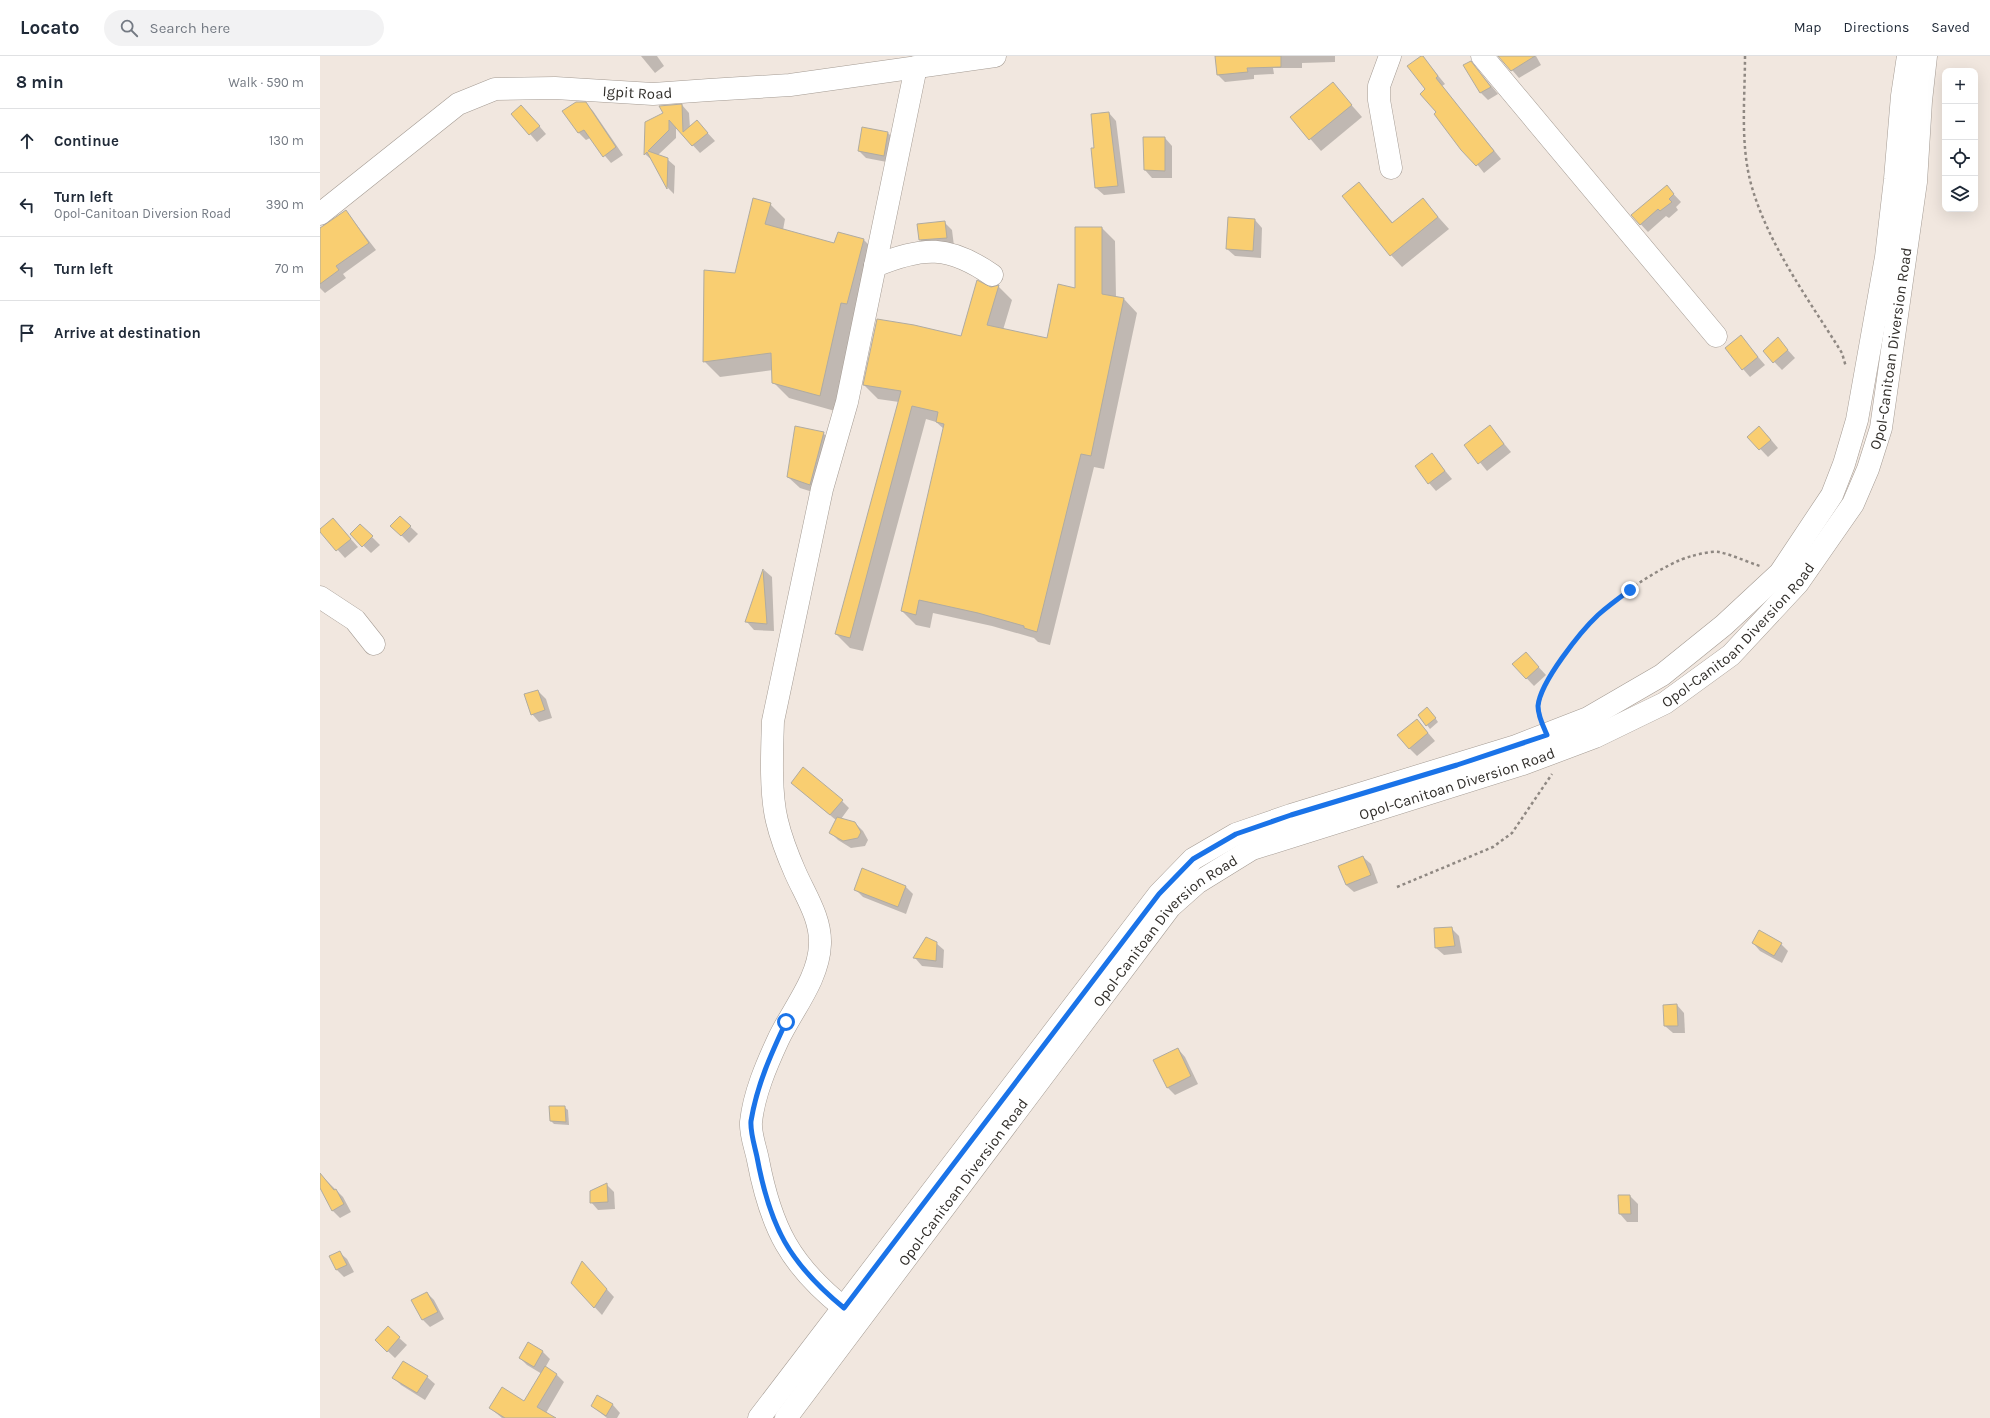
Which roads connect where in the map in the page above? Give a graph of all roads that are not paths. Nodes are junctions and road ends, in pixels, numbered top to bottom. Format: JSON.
{"nodes":[{"id":1,"x":995,"y":56,"type":"edge"},
{"id":2,"x":1390,"y":56,"type":"edge"},
{"id":3,"x":1482,"y":56,"type":"edge"},
{"id":4,"x":1908,"y":56,"type":"edge"},
{"id":5,"x":1926,"y":56,"type":"edge"},
{"id":6,"x":916,"y":67,"type":"junction"},
{"id":7,"x":1391,"y":168,"type":"dead end"},
{"id":8,"x":320,"y":214,"type":"edge"},
{"id":9,"x":875,"y":266,"type":"junction"},
{"id":10,"x":992,"y":275,"type":"dead end"},
{"id":11,"x":1716,"y":336,"type":"dead end"},
{"id":12,"x":320,"y":597,"type":"edge"},
{"id":13,"x":374,"y":644,"type":"dead end"},
{"id":14,"x":1552,"y":743,"type":"junction"},
{"id":15,"x":844,"y":1308,"type":"junction"},
{"id":16,"x":759,"y":1418,"type":"edge"},
{"id":17,"x":786,"y":1418,"type":"edge"}],
"edges":[{"from":1,"to":6,"type":"main road","name":"Igpit Road"},
{"from":2,"to":7,"type":"main road"},
{"from":3,"to":11,"type":"main road"},
{"from":4,"to":14,"type":"main road","name":"Opol-Canitoan Diversion Road"},
{"from":5,"to":14,"type":"main road","name":"Opol-Canitoan Diversion Road"},
{"from":6,"to":8,"type":"main road","name":"Igpit Road"},
{"from":6,"to":9,"type":"main road"},
{"from":9,"to":10,"type":"main road"},
{"from":9,"to":15,"type":"main road"},
{"from":12,"to":13,"type":"main road"},
{"from":14,"to":15,"type":"main road","name":"Opol-Canitoan Diversion Road"},
{"from":14,"to":17,"type":"main road","name":"Opol-Canitoan Diversion Road"},
{"from":15,"to":16,"type":"main road","name":"Opol-Canitoan Diversion Road"}]}
